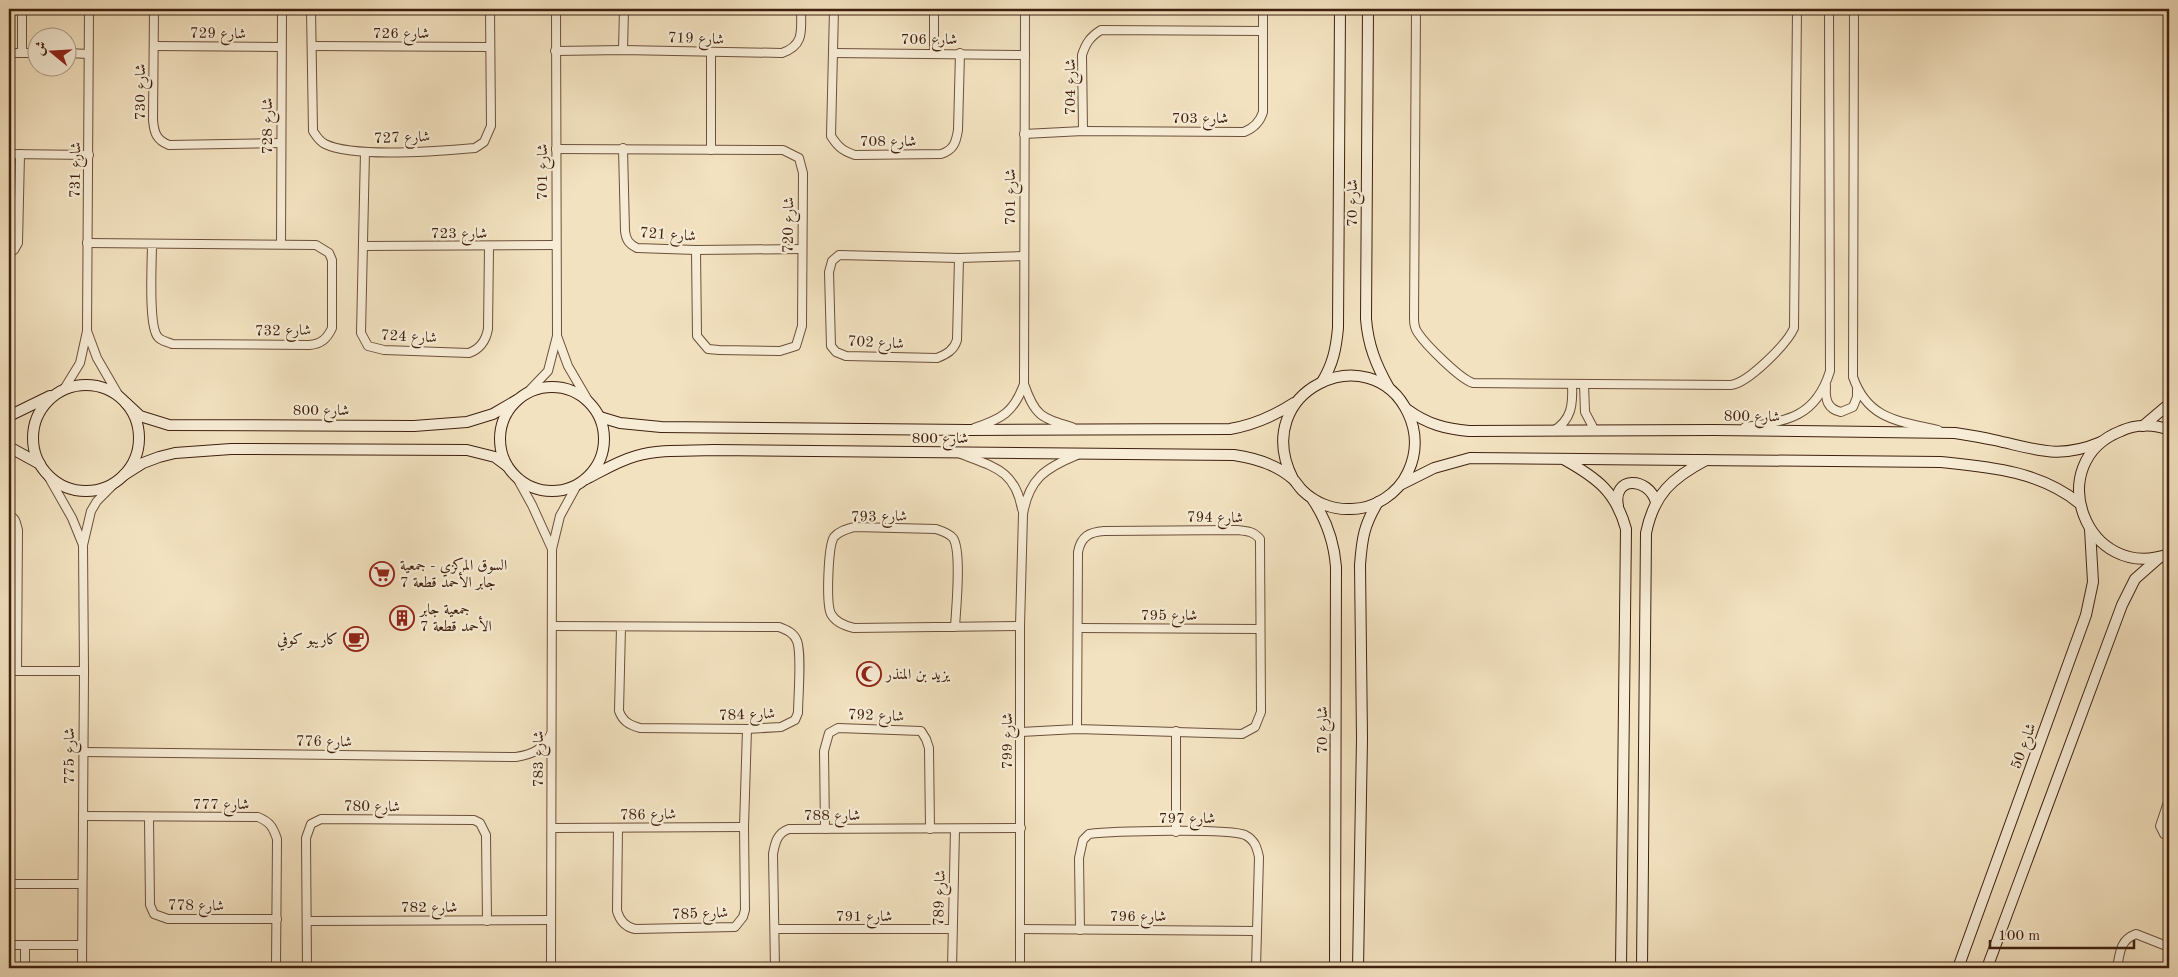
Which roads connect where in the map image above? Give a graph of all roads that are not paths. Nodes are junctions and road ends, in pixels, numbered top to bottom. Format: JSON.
{"nodes":[{"id":1,"x":22,"y":9,"type":"edge"},
{"id":2,"x":88,"y":9,"type":"edge"},
{"id":3,"x":154,"y":9,"type":"edge"},
{"id":4,"x":282,"y":9,"type":"edge"},
{"id":5,"x":312,"y":9,"type":"edge"},
{"id":6,"x":490,"y":9,"type":"edge"},
{"id":7,"x":556,"y":9,"type":"edge"},
{"id":8,"x":624,"y":9,"type":"edge"},
{"id":9,"x":801,"y":9,"type":"edge"},
{"id":10,"x":834,"y":9,"type":"edge"},
{"id":11,"x":934,"y":9,"type":"edge"},
{"id":12,"x":1025,"y":9,"type":"edge"},
{"id":13,"x":1263,"y":9,"type":"edge"},
{"id":14,"x":1340,"y":9,"type":"edge"},
{"id":15,"x":1368,"y":9,"type":"edge"},
{"id":16,"x":1416,"y":9,"type":"edge"},
{"id":17,"x":1797,"y":9,"type":"edge"},
{"id":18,"x":1830,"y":9,"type":"edge"},
{"id":19,"x":1854,"y":9,"type":"edge"},
{"id":20,"x":1262,"y":31,"type":"junction"},
{"id":21,"x":154,"y":46,"type":"junction"},
{"id":22,"x":312,"y":46,"type":"junction"},
{"id":23,"x":489,"y":46,"type":"junction"},
{"id":24,"x":281,"y":47,"type":"junction"},
{"id":25,"x":623,"y":50,"type":"junction"},
{"id":26,"x":555,"y":51,"type":"junction"},
{"id":27,"x":833,"y":52,"type":"junction"},
{"id":28,"x":9,"y":53,"type":"edge"},
{"id":29,"x":22,"y":53,"type":"junction"},
{"id":30,"x":28,"y":53,"type":"edge"},
{"id":31,"x":711,"y":53,"type":"junction"},
{"id":32,"x":934,"y":53,"type":"junction"},
{"id":33,"x":960,"y":53,"type":"junction"},
{"id":34,"x":78,"y":54,"type":"edge"},
{"id":35,"x":88,"y":54,"type":"junction"},
{"id":36,"x":1025,"y":55,"type":"junction"},
{"id":37,"x":1083,"y":131,"type":"junction"},
{"id":38,"x":1024,"y":134,"type":"junction"},
{"id":39,"x":281,"y":143,"type":"junction"},
{"id":40,"x":623,"y":148,"type":"junction"},
{"id":41,"x":556,"y":149,"type":"junction"},
{"id":42,"x":710,"y":150,"type":"junction"},
{"id":43,"x":365,"y":152,"type":"junction"},
{"id":44,"x":9,"y":154,"type":"edge"},
{"id":45,"x":20,"y":154,"type":"junction"},
{"id":46,"x":89,"y":155,"type":"junction"},
{"id":47,"x":87,"y":242,"type":"junction"},
{"id":48,"x":152,"y":244,"type":"junction"},
{"id":49,"x":281,"y":244,"type":"junction"},
{"id":50,"x":555,"y":245,"type":"junction"},
{"id":51,"x":363,"y":246,"type":"junction"},
{"id":52,"x":489,"y":247,"type":"junction"},
{"id":53,"x":802,"y":249,"type":"junction"},
{"id":54,"x":696,"y":250,"type":"junction"},
{"id":55,"x":9,"y":253,"type":"edge"},
{"id":56,"x":1024,"y":256,"type":"junction"},
{"id":57,"x":959,"y":258,"type":"junction"},
{"id":58,"x":87,"y":331,"type":"junction"},
{"id":59,"x":557,"y":336,"type":"junction"},
{"id":60,"x":1322,"y":382,"type":"junction"},
{"id":61,"x":1024,"y":384,"type":"junction"},
{"id":62,"x":1572,"y":384,"type":"junction"},
{"id":63,"x":1584,"y":384,"type":"junction"},
{"id":64,"x":1826,"y":384,"type":"junction"},
{"id":65,"x":1858,"y":390,"type":"junction"},
{"id":66,"x":61,"y":391,"type":"junction"},
{"id":67,"x":1391,"y":391,"type":"junction"},
{"id":68,"x":527,"y":393,"type":"junction"},
{"id":69,"x":123,"y":399,"type":"junction"},
{"id":70,"x":518,"y":400,"type":"junction"},
{"id":71,"x":1297,"y":401,"type":"junction"},
{"id":72,"x":589,"y":402,"type":"junction"},
{"id":73,"x":2169,"y":404,"type":"edge"},
{"id":74,"x":1405,"y":408,"type":"junction"},
{"id":75,"x":9,"y":416,"type":"edge"},
{"id":76,"x":600,"y":417,"type":"junction"},
{"id":77,"x":2144,"y":426,"type":"junction"},
{"id":78,"x":968,"y":430,"type":"junction"},
{"id":79,"x":1081,"y":430,"type":"junction"},
{"id":80,"x":1714,"y":430,"type":"junction"},
{"id":81,"x":2169,"y":430,"type":"edge"},
{"id":82,"x":1552,"y":431,"type":"junction"},
{"id":83,"x":1595,"y":431,"type":"junction"},
{"id":84,"x":1955,"y":433,"type":"junction"},
{"id":85,"x":2101,"y":442,"type":"junction"},
{"id":86,"x":9,"y":447,"type":"edge"},
{"id":87,"x":1084,"y":452,"type":"junction"},
{"id":88,"x":957,"y":453,"type":"junction"},
{"id":89,"x":1562,"y":458,"type":"junction"},
{"id":90,"x":1706,"y":460,"type":"junction"},
{"id":91,"x":40,"y":464,"type":"junction"},
{"id":92,"x":508,"y":466,"type":"junction"},
{"id":93,"x":47,"y":474,"type":"junction"},
{"id":94,"x":124,"y":475,"type":"junction"},
{"id":95,"x":516,"y":476,"type":"junction"},
{"id":96,"x":1293,"y":479,"type":"junction"},
{"id":97,"x":582,"y":482,"type":"junction"},
{"id":98,"x":115,"y":483,"type":"junction"},
{"id":99,"x":1399,"y":486,"type":"junction"},
{"id":100,"x":1310,"y":497,"type":"junction"},
{"id":101,"x":1378,"y":502,"type":"junction"},
{"id":102,"x":1656,"y":502,"type":"junction"},
{"id":103,"x":2079,"y":503,"type":"junction"},
{"id":104,"x":1618,"y":506,"type":"junction"},
{"id":105,"x":1023,"y":514,"type":"junction"},
{"id":106,"x":9,"y":515,"type":"edge"},
{"id":107,"x":2090,"y":530,"type":"junction"},
{"id":108,"x":83,"y":545,"type":"junction"},
{"id":109,"x":552,"y":549,"type":"junction"},
{"id":110,"x":2165,"y":556,"type":"edge"},
{"id":111,"x":13,"y":616,"type":"edge"},
{"id":112,"x":552,"y":626,"type":"junction"},
{"id":113,"x":1020,"y":626,"type":"junction"},
{"id":114,"x":621,"y":627,"type":"junction"},
{"id":115,"x":955,"y":627,"type":"junction"},
{"id":116,"x":1079,"y":628,"type":"junction"},
{"id":117,"x":1259,"y":629,"type":"junction"},
{"id":118,"x":13,"y":671,"type":"edge"},
{"id":119,"x":84,"y":671,"type":"junction"},
{"id":120,"x":747,"y":729,"type":"junction"},
{"id":121,"x":1077,"y":730,"type":"junction"},
{"id":122,"x":552,"y":731,"type":"junction"},
{"id":123,"x":1176,"y":731,"type":"junction"},
{"id":124,"x":1021,"y":732,"type":"junction"},
{"id":125,"x":83,"y":752,"type":"junction"},
{"id":126,"x":2169,"y":799,"type":"edge"},
{"id":127,"x":83,"y":816,"type":"junction"},
{"id":128,"x":149,"y":818,"type":"junction"},
{"id":129,"x":744,"y":827,"type":"junction"},
{"id":130,"x":552,"y":828,"type":"junction"},
{"id":131,"x":618,"y":828,"type":"junction"},
{"id":132,"x":1021,"y":828,"type":"junction"},
{"id":133,"x":825,"y":829,"type":"junction"},
{"id":134,"x":930,"y":829,"type":"junction"},
{"id":135,"x":955,"y":829,"type":"junction"},
{"id":136,"x":1176,"y":832,"type":"junction"},
{"id":137,"x":2169,"y":837,"type":"edge"},
{"id":138,"x":9,"y":884,"type":"edge"},
{"id":139,"x":82,"y":884,"type":"junction"},
{"id":140,"x":277,"y":919,"type":"junction"},
{"id":141,"x":552,"y":920,"type":"junction"},
{"id":142,"x":308,"y":921,"type":"junction"},
{"id":143,"x":487,"y":921,"type":"junction"},
{"id":144,"x":775,"y":929,"type":"junction"},
{"id":145,"x":1020,"y":929,"type":"junction"},
{"id":146,"x":952,"y":930,"type":"junction"},
{"id":147,"x":1080,"y":930,"type":"junction"},
{"id":148,"x":1256,"y":931,"type":"junction"},
{"id":149,"x":9,"y":944,"type":"edge"},
{"id":150,"x":25,"y":945,"type":"junction"},
{"id":151,"x":82,"y":945,"type":"junction"},
{"id":152,"x":2169,"y":946,"type":"edge"},
{"id":153,"x":25,"y":968,"type":"edge"},
{"id":154,"x":82,"y":968,"type":"edge"},
{"id":155,"x":276,"y":968,"type":"edge"},
{"id":156,"x":307,"y":968,"type":"edge"},
{"id":157,"x":551,"y":968,"type":"edge"},
{"id":158,"x":775,"y":968,"type":"edge"},
{"id":159,"x":952,"y":968,"type":"edge"},
{"id":160,"x":1020,"y":968,"type":"edge"},
{"id":161,"x":1256,"y":968,"type":"edge"},
{"id":162,"x":1335,"y":968,"type":"edge"},
{"id":163,"x":1358,"y":968,"type":"edge"},
{"id":164,"x":1621,"y":968,"type":"edge"},
{"id":165,"x":1642,"y":968,"type":"edge"},
{"id":166,"x":1958,"y":968,"type":"edge"},
{"id":167,"x":1987,"y":968,"type":"edge"},
{"id":168,"x":2117,"y":968,"type":"edge"}],
"edges":[{"from":1,"to":29,"type":"street"},
{"from":2,"to":35,"type":"street","name":"شارع 731"},
{"from":3,"to":21,"type":"street","name":"شارع 730"},
{"from":4,"to":24,"type":"street","name":"شارع 728"},
{"from":5,"to":22,"type":"street","name":"شارع 727"},
{"from":6,"to":23,"type":"street","name":"شارع 727"},
{"from":7,"to":26,"type":"street","name":"شارع 701"},
{"from":8,"to":25,"type":"street"},
{"from":9,"to":31,"type":"street","name":"شارع 719"},
{"from":10,"to":27,"type":"street","name":"شارع 708"},
{"from":11,"to":32,"type":"street"},
{"from":12,"to":36,"type":"street","name":"شارع 701"},
{"from":13,"to":20,"type":"street","name":"شارع 703"},
{"from":14,"to":60,"type":"main road","name":"شارع 70"},
{"from":15,"to":67,"type":"main road","name":"شارع 70"},
{"from":16,"to":62,"type":"street"},
{"from":17,"to":63,"type":"street"},
{"from":18,"to":64,"type":"street"},
{"from":19,"to":65,"type":"street"},
{"from":20,"to":37,"type":"street","name":"شارع 704"},
{"from":20,"to":37,"type":"street","name":"شارع 703"},
{"from":21,"to":24,"type":"street","name":"شارع 729"},
{"from":21,"to":39,"type":"street","name":"شارع 730"},
{"from":22,"to":23,"type":"street","name":"شارع 726"},
{"from":22,"to":43,"type":"street","name":"شارع 727"},
{"from":23,"to":43,"type":"street","name":"شارع 727"},
{"from":24,"to":39,"type":"street","name":"شارع 728"},
{"from":25,"to":26,"type":"street","name":"شارع 719"},
{"from":25,"to":31,"type":"street","name":"شارع 719"},
{"from":26,"to":41,"type":"street","name":"شارع 701"},
{"from":27,"to":32,"type":"street","name":"شارع 706"},
{"from":27,"to":33,"type":"street","name":"شارع 708"},
{"from":28,"to":29,"type":"street"},
{"from":29,"to":30,"type":"street"},
{"from":31,"to":42,"type":"street"},
{"from":32,"to":33,"type":"street","name":"شارع 706"},
{"from":33,"to":36,"type":"street","name":"شارع 706"},
{"from":34,"to":35,"type":"street"},
{"from":35,"to":46,"type":"street","name":"شارع 731"},
{"from":36,"to":38,"type":"street","name":"شارع 701"},
{"from":37,"to":38,"type":"street","name":"شارع 703"},
{"from":38,"to":56,"type":"street","name":"شارع 701"},
{"from":39,"to":49,"type":"street","name":"شارع 728"},
{"from":40,"to":41,"type":"street","name":"شارع 720"},
{"from":40,"to":42,"type":"street","name":"شارع 720"},
{"from":40,"to":54,"type":"street","name":"شارع 721"},
{"from":41,"to":50,"type":"street","name":"شارع 701"},
{"from":42,"to":53,"type":"street","name":"شارع 720"},
{"from":43,"to":51,"type":"street","name":"شارع 724"},
{"from":44,"to":45,"type":"street"},
{"from":45,"to":46,"type":"street"},
{"from":45,"to":55,"type":"street"},
{"from":46,"to":47,"type":"street","name":"شارع 731"},
{"from":47,"to":48,"type":"street","name":"شارع 732"},
{"from":47,"to":58,"type":"street","name":"شارع 731"},
{"from":48,"to":49,"type":"street","name":"شارع 732"},
{"from":48,"to":49,"type":"street","name":"شارع 732"},
{"from":50,"to":52,"type":"street","name":"شارع 723"},
{"from":50,"to":59,"type":"street","name":"شارع 701"},
{"from":51,"to":52,"type":"street","name":"شارع 723"},
{"from":51,"to":52,"type":"street","name":"شارع 724"},
{"from":53,"to":54,"type":"street","name":"شارع 721"},
{"from":53,"to":54,"type":"street","name":"شارع 720"},
{"from":56,"to":57,"type":"street","name":"شارع 702"},
{"from":56,"to":61,"type":"street","name":"شارع 701"},
{"from":57,"to":57,"type":"street","name":"شارع 702"},
{"from":58,"to":66,"type":"street","name":"شارع 731"},
{"from":58,"to":69,"type":"street","name":"شارع 731"},
{"from":59,"to":68,"type":"street","name":"شارع 701"},
{"from":59,"to":72,"type":"street","name":"شارع 701"},
{"from":60,"to":67,"type":"main road"},
{"from":60,"to":71,"type":"main road"},
{"from":61,"to":78,"type":"street","name":"شارع 701"},
{"from":61,"to":79,"type":"street","name":"شارع 701"},
{"from":62,"to":63,"type":"street"},
{"from":62,"to":82,"type":"street"},
{"from":63,"to":83,"type":"street"},
{"from":64,"to":65,"type":"street"},
{"from":64,"to":80,"type":"street"},
{"from":65,"to":84,"type":"street"},
{"from":66,"to":69,"type":"main road"},
{"from":66,"to":75,"type":"main road"},
{"from":66,"to":91,"type":"main road"},
{"from":67,"to":74,"type":"main road"},
{"from":68,"to":70,"type":"main road"},
{"from":68,"to":72,"type":"main road"},
{"from":69,"to":70,"type":"main road","name":"شارع 800"},
{"from":69,"to":94,"type":"main road"},
{"from":70,"to":92,"type":"main road"},
{"from":71,"to":79,"type":"main road","name":"شارع 800"},
{"from":71,"to":96,"type":"main road"},
{"from":72,"to":76,"type":"main road"},
{"from":73,"to":77,"type":"main road"},
{"from":74,"to":82,"type":"main road","name":"شارع 800"},
{"from":74,"to":99,"type":"main road"},
{"from":76,"to":78,"type":"main road","name":"شارع 800"},
{"from":76,"to":97,"type":"main road"},
{"from":77,"to":81,"type":"main road"},
{"from":77,"to":85,"type":"main road","name":"شارع 800"},
{"from":78,"to":79,"type":"main road","name":"شارع 800"},
{"from":80,"to":83,"type":"main road","name":"شارع 800"},
{"from":80,"to":84,"type":"main road","name":"شارع 800"},
{"from":82,"to":83,"type":"main road","name":"شارع 800"},
{"from":84,"to":85,"type":"main road","name":"شارع 800"},
{"from":85,"to":103,"type":"main road"},
{"from":86,"to":91,"type":"main road"},
{"from":87,"to":88,"type":"main road","name":"شارع 800"},
{"from":87,"to":96,"type":"main road","name":"شارع 800"},
{"from":87,"to":105,"type":"street","name":"شارع 799"},
{"from":88,"to":97,"type":"main road","name":"شارع 800"},
{"from":88,"to":105,"type":"street","name":"شارع 799"},
{"from":89,"to":90,"type":"main road"},
{"from":89,"to":99,"type":"main road"},
{"from":89,"to":104,"type":"main road"},
{"from":90,"to":102,"type":"main road"},
{"from":90,"to":103,"type":"main road"},
{"from":91,"to":93,"type":"main road"},
{"from":92,"to":94,"type":"main road"},
{"from":92,"to":95,"type":"main road"},
{"from":93,"to":98,"type":"main road"},
{"from":93,"to":108,"type":"street","name":"شارع 775"},
{"from":94,"to":98,"type":"main road"},
{"from":95,"to":97,"type":"main road"},
{"from":95,"to":109,"type":"street","name":"شارع 783"},
{"from":96,"to":100,"type":"main road"},
{"from":97,"to":109,"type":"street","name":"شارع 783"},
{"from":98,"to":108,"type":"street","name":"شارع 775"},
{"from":99,"to":101,"type":"main road"},
{"from":100,"to":101,"type":"main road"},
{"from":100,"to":162,"type":"main road","name":"شارع 70"},
{"from":101,"to":163,"type":"main road"},
{"from":102,"to":104,"type":"main road"},
{"from":102,"to":165,"type":"main road"},
{"from":103,"to":107,"type":"main road"},
{"from":104,"to":164,"type":"main road"},
{"from":105,"to":113,"type":"street","name":"شارع 799"},
{"from":106,"to":111,"type":"street"},
{"from":107,"to":110,"type":"main road"},
{"from":107,"to":166,"type":"main road","name":"شارع 50"},
{"from":108,"to":119,"type":"street","name":"شارع 775"},
{"from":109,"to":112,"type":"street","name":"شارع 783"},
{"from":110,"to":167,"type":"main road"},
{"from":111,"to":118,"type":"street"},
{"from":112,"to":114,"type":"street","name":"شارع 784"},
{"from":112,"to":122,"type":"street","name":"شارع 783"},
{"from":113,"to":115,"type":"street","name":"شارع 793"},
{"from":113,"to":124,"type":"street","name":"شارع 799"},
{"from":114,"to":120,"type":"street","name":"شارع 784"},
{"from":114,"to":120,"type":"street","name":"شارع 784"},
{"from":115,"to":115,"type":"street","name":"شارع 793"},
{"from":116,"to":117,"type":"street","name":"شارع 795"},
{"from":116,"to":117,"type":"street","name":"شارع 794"},
{"from":116,"to":121,"type":"street","name":"شارع 794"},
{"from":117,"to":123,"type":"street","name":"شارع 794"},
{"from":118,"to":119,"type":"street"},
{"from":119,"to":125,"type":"street","name":"شارع 775"},
{"from":120,"to":129,"type":"street","name":"شارع 785"},
{"from":121,"to":123,"type":"street","name":"شارع 794"},
{"from":121,"to":124,"type":"street","name":"شارع 794"},
{"from":122,"to":125,"type":"street","name":"شارع 776"},
{"from":122,"to":130,"type":"street","name":"شارع 783"},
{"from":123,"to":136,"type":"street"},
{"from":124,"to":132,"type":"street","name":"شارع 799"},
{"from":125,"to":127,"type":"street","name":"شارع 775"},
{"from":126,"to":137,"type":"street"},
{"from":127,"to":128,"type":"street","name":"شارع 777"},
{"from":127,"to":139,"type":"street","name":"شارع 775"},
{"from":128,"to":140,"type":"street","name":"شارع 777"},
{"from":128,"to":140,"type":"street","name":"شارع 778"},
{"from":129,"to":131,"type":"street","name":"شارع 786"},
{"from":129,"to":131,"type":"street","name":"شارع 785"},
{"from":130,"to":131,"type":"street","name":"شارع 786"},
{"from":130,"to":141,"type":"street","name":"شارع 783"},
{"from":132,"to":135,"type":"street","name":"شارع 788"},
{"from":132,"to":145,"type":"street","name":"شارع 799"},
{"from":133,"to":134,"type":"street","name":"شارع 788"},
{"from":133,"to":134,"type":"street","name":"شارع 792"},
{"from":133,"to":144,"type":"street","name":"شارع 788"},
{"from":134,"to":135,"type":"street","name":"شارع 788"},
{"from":135,"to":146,"type":"street","name":"شارع 789"},
{"from":136,"to":147,"type":"street","name":"شارع 797"},
{"from":136,"to":148,"type":"street","name":"شارع 797"},
{"from":138,"to":139,"type":"street"},
{"from":139,"to":151,"type":"street","name":"شارع 775"},
{"from":140,"to":155,"type":"street","name":"شارع 777"},
{"from":141,"to":143,"type":"street","name":"شارع 782"},
{"from":141,"to":157,"type":"street","name":"شارع 783"},
{"from":142,"to":143,"type":"street","name":"شارع 782"},
{"from":142,"to":143,"type":"street","name":"شارع 780"},
{"from":142,"to":156,"type":"street","name":"شارع 780"},
{"from":144,"to":146,"type":"street","name":"شارع 791"},
{"from":144,"to":158,"type":"street","name":"شارع 788"},
{"from":145,"to":147,"type":"street","name":"شارع 796"},
{"from":145,"to":160,"type":"street","name":"شارع 799"},
{"from":146,"to":159,"type":"street","name":"شارع 789"},
{"from":147,"to":148,"type":"street","name":"شارع 796"},
{"from":148,"to":161,"type":"street","name":"شارع 797"},
{"from":149,"to":150,"type":"street"},
{"from":150,"to":151,"type":"street"},
{"from":150,"to":153,"type":"street"},
{"from":151,"to":154,"type":"street","name":"شارع 775"},
{"from":152,"to":168,"type":"street"}]}
